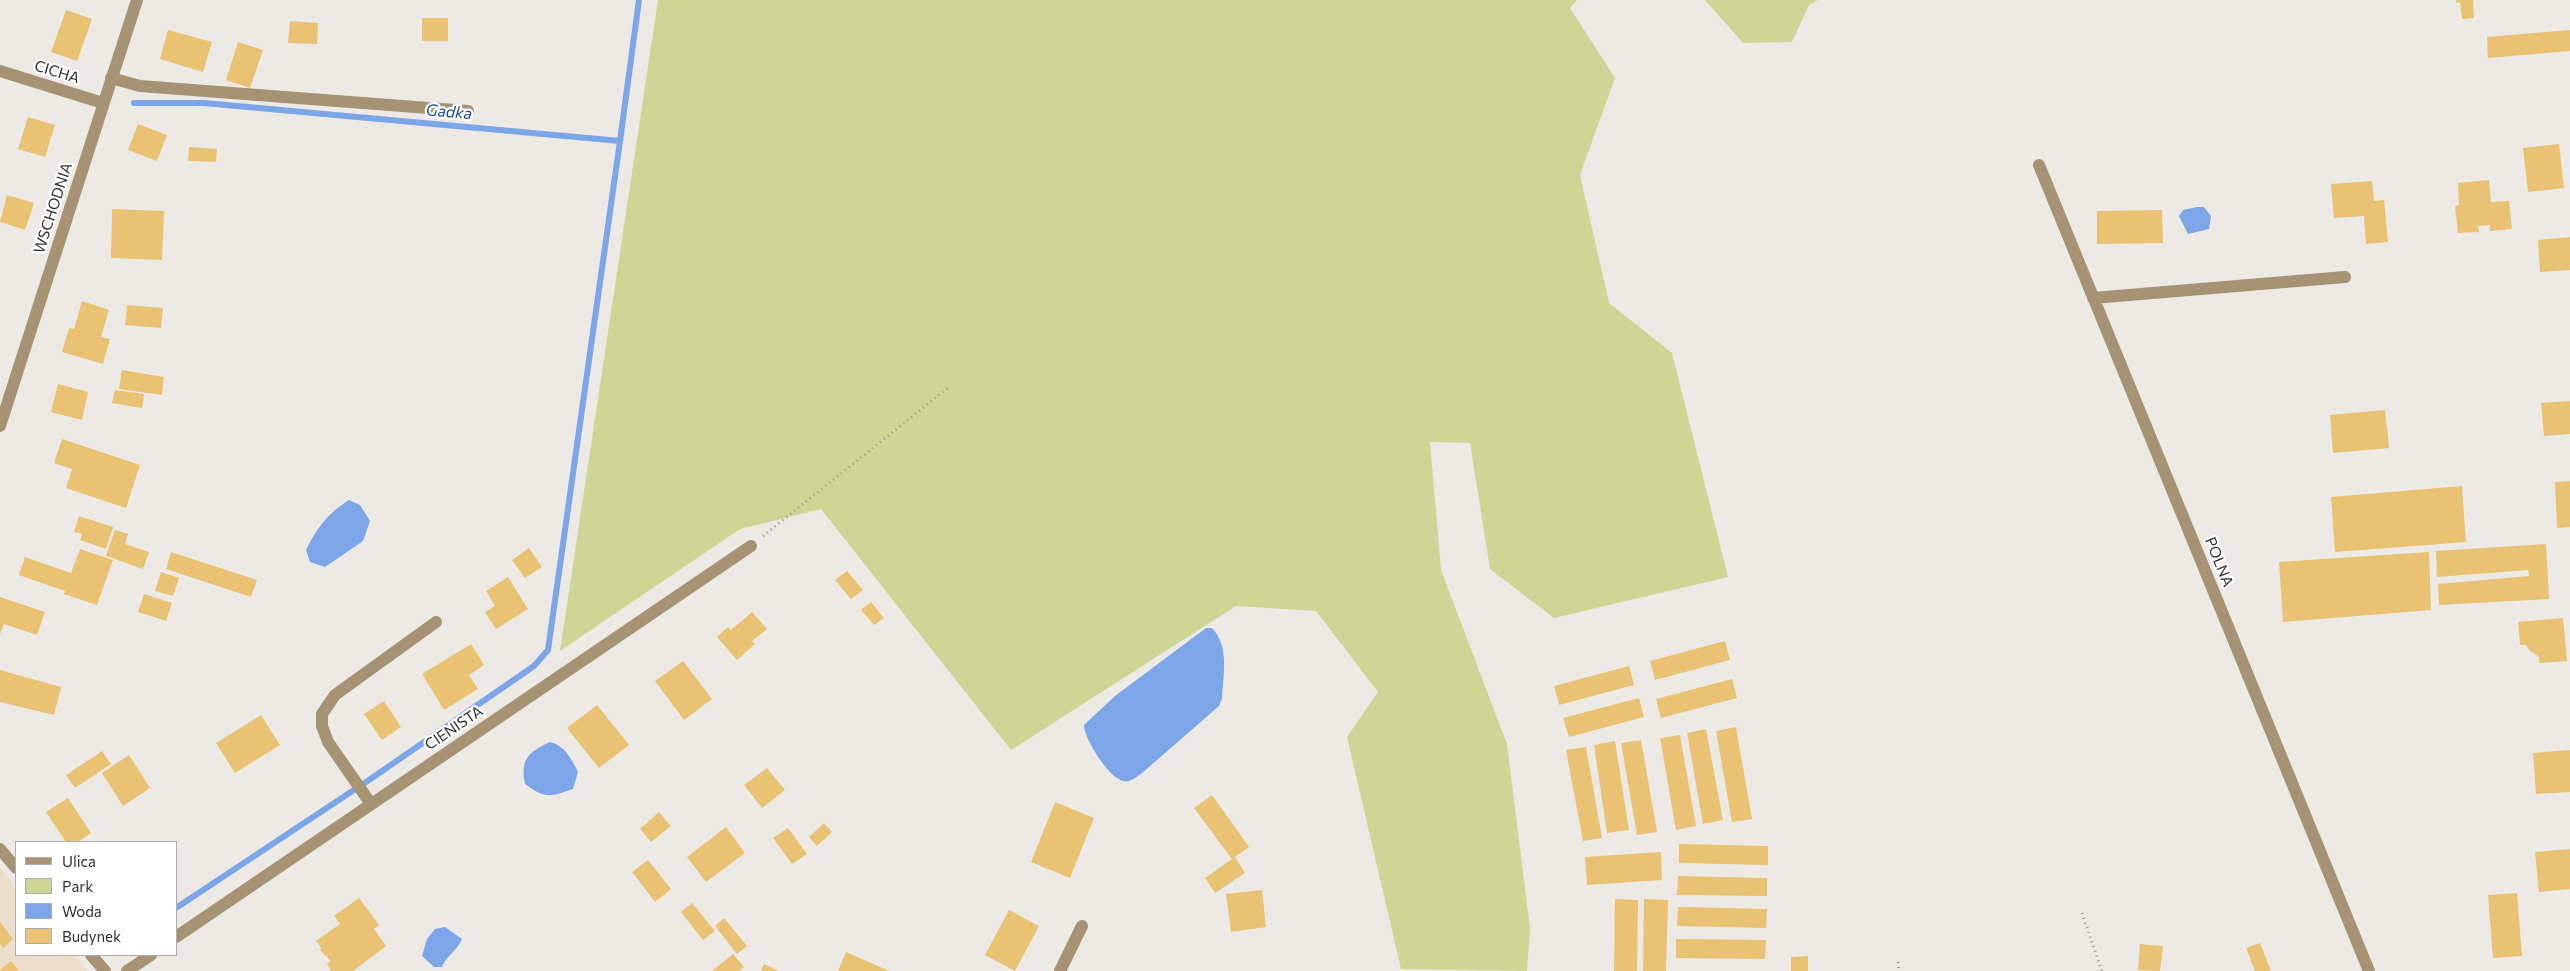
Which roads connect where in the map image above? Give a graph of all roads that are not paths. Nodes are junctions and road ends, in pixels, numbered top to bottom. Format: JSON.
{"nodes":[{"id":1,"x":137,"y":0,"type":"edge"},
{"id":2,"x":0,"y":71,"type":"edge"},
{"id":3,"x":111,"y":78,"type":"junction"},
{"id":4,"x":103,"y":104,"type":"junction"},
{"id":5,"x":468,"y":111,"type":"dead end"},
{"id":6,"x":2040,"y":166,"type":"dead end"},
{"id":7,"x":2345,"y":277,"type":"dead end"},
{"id":8,"x":2093,"y":298,"type":"junction"},
{"id":9,"x":0,"y":426,"type":"edge"},
{"id":10,"x":751,"y":546,"type":"road end"},
{"id":11,"x":436,"y":622,"type":"dead end"},
{"id":12,"x":371,"y":804,"type":"junction"},
{"id":13,"x":0,"y":849,"type":"edge"},
{"id":14,"x":15,"y":867,"type":"edge"},
{"id":15,"x":1082,"y":926,"type":"dead end"},
{"id":16,"x":178,"y":936,"type":"edge"},
{"id":17,"x":93,"y":956,"type":"edge"},
{"id":18,"x":149,"y":956,"type":"edge"},
{"id":19,"x":106,"y":971,"type":"edge"},
{"id":20,"x":127,"y":971,"type":"edge"},
{"id":21,"x":1060,"y":971,"type":"edge"},
{"id":22,"x":2369,"y":971,"type":"edge"}],
"edges":[{"from":1,"to":3,"type":"street","name":"WSCHODNIA"},
{"from":2,"to":4,"type":"street","name":"CICHA"},
{"from":3,"to":4,"type":"street","name":"WSCHODNIA"},
{"from":3,"to":5,"type":"street"},
{"from":4,"to":9,"type":"street","name":"WSCHODNIA"},
{"from":6,"to":8,"type":"street","name":"POLNA"},
{"from":7,"to":8,"type":"street"},
{"from":8,"to":22,"type":"street","name":"POLNA"},
{"from":10,"to":12,"type":"street","name":"CIENISTA"},
{"from":11,"to":12,"type":"street"},
{"from":12,"to":16,"type":"street","name":"CIENISTA"},
{"from":13,"to":14,"type":"street"},
{"from":15,"to":21,"type":"street"},
{"from":17,"to":19,"type":"street"},
{"from":18,"to":20,"type":"street"}]}
